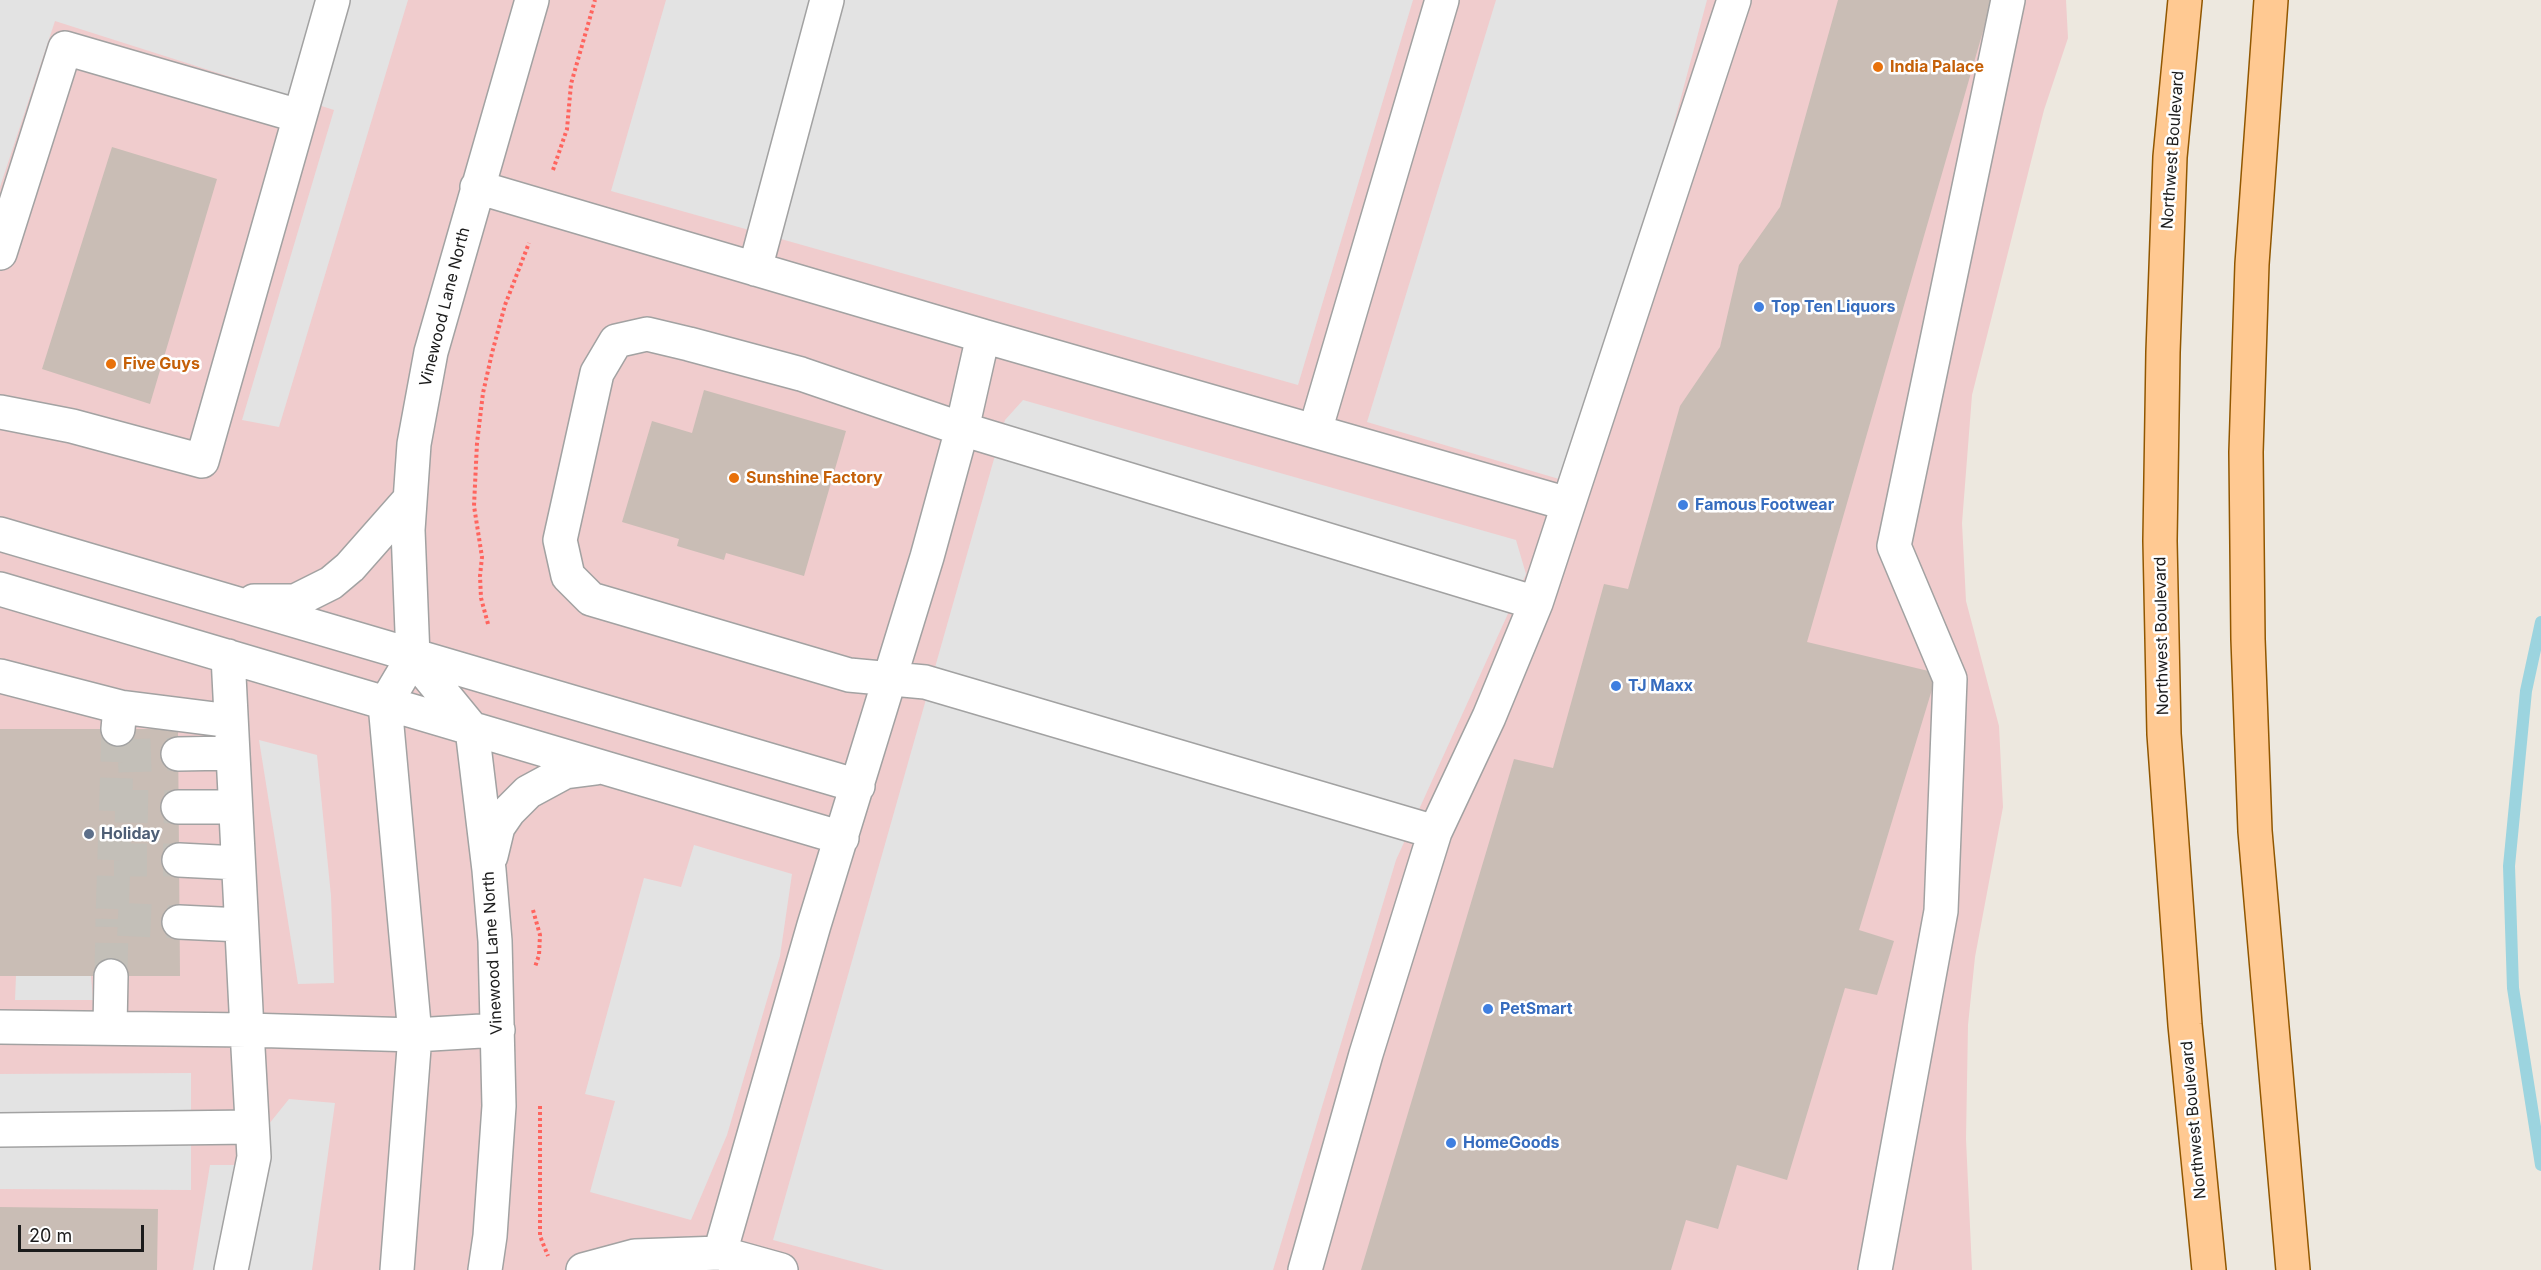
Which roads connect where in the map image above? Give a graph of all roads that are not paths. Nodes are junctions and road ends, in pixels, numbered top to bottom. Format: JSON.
{"nodes":[{"id":1,"x":333,"y":0,"type":"edge"},
{"id":2,"x":532,"y":0,"type":"edge"},
{"id":3,"x":827,"y":0,"type":"edge"},
{"id":4,"x":1442,"y":0,"type":"edge"},
{"id":5,"x":1734,"y":0,"type":"edge"},
{"id":6,"x":2008,"y":0,"type":"edge"},
{"id":7,"x":2185,"y":0,"type":"edge"},
{"id":8,"x":2271,"y":0,"type":"edge"},
{"id":9,"x":299,"y":116,"type":"junction"},
{"id":10,"x":477,"y":187,"type":"junction"},
{"id":11,"x":0,"y":253,"type":"edge"},
{"id":12,"x":755,"y":269,"type":"junction"},
{"id":13,"x":983,"y":336,"type":"junction"},
{"id":14,"x":0,"y":412,"type":"edge"},
{"id":15,"x":962,"y":429,"type":"junction"},
{"id":16,"x":1315,"y":431,"type":"junction"},
{"id":17,"x":410,"y":499,"type":"junction"},
{"id":18,"x":1568,"y":504,"type":"junction"},
{"id":19,"x":0,"y":534,"type":"edge"},
{"id":20,"x":0,"y":589,"type":"edge"},
{"id":21,"x":203,"y":594,"type":"junction"},
{"id":22,"x":1536,"y":603,"type":"junction"},
{"id":23,"x":228,"y":656,"type":"junction"},
{"id":24,"x":413,"y":657,"type":"junction"},
{"id":25,"x":0,"y":676,"type":"edge"},
{"id":26,"x":890,"y":679,"type":"junction"},
{"id":27,"x":385,"y":704,"type":"junction"},
{"id":28,"x":231,"y":721,"type":"junction"},
{"id":29,"x":472,"y":729,"type":"junction"},
{"id":30,"x":232,"y":753,"type":"junction"},
{"id":31,"x":178,"y":754,"type":"tunnel mouth"},
{"id":32,"x":605,"y":768,"type":"junction"},
{"id":33,"x":858,"y":786,"type":"junction"},
{"id":34,"x":178,"y":807,"type":"tunnel mouth"},
{"id":35,"x":235,"y":807,"type":"junction"},
{"id":36,"x":1435,"y":832,"type":"junction"},
{"id":37,"x":842,"y":838,"type":"junction"},
{"id":38,"x":179,"y":860,"type":"tunnel mouth"},
{"id":39,"x":238,"y":863,"type":"junction"},
{"id":40,"x":489,"y":870,"type":"junction"},
{"id":41,"x":179,"y":922,"type":"tunnel mouth"},
{"id":42,"x":242,"y":925,"type":"junction"},
{"id":43,"x":111,"y":976,"type":"tunnel mouth"},
{"id":44,"x":0,"y":1027,"type":"edge"},
{"id":45,"x":110,"y":1028,"type":"junction"},
{"id":46,"x":247,"y":1030,"type":"junction"},
{"id":47,"x":498,"y":1030,"type":"junction"},
{"id":48,"x":415,"y":1035,"type":"junction"},
{"id":49,"x":252,"y":1127,"type":"junction"},
{"id":50,"x":0,"y":1130,"type":"edge"},
{"id":51,"x":720,"y":1253,"type":"junction"},
{"id":52,"x":231,"y":1270,"type":"edge"},
{"id":53,"x":397,"y":1270,"type":"edge"},
{"id":54,"x":484,"y":1270,"type":"edge"},
{"id":55,"x":582,"y":1270,"type":"edge"},
{"id":56,"x":781,"y":1270,"type":"edge"},
{"id":57,"x":1305,"y":1270,"type":"edge"},
{"id":58,"x":1875,"y":1270,"type":"edge"},
{"id":59,"x":2209,"y":1270,"type":"edge"},
{"id":60,"x":2293,"y":1270,"type":"edge"}],
"edges":[{"from":1,"to":9,"type":"street"},
{"from":2,"to":10,"type":"street","name":"Vinewood Lane North"},
{"from":3,"to":12,"type":"street"},
{"from":4,"to":16,"type":"street"},
{"from":5,"to":18,"type":"street"},
{"from":6,"to":58,"type":"street"},
{"from":7,"to":59,"type":"main road","name":"Northwest Boulevard"},
{"from":8,"to":60,"type":"main road"},
{"from":9,"to":11,"type":"street"},
{"from":9,"to":14,"type":"street"},
{"from":10,"to":12,"type":"street"},
{"from":10,"to":17,"type":"street","name":"Vinewood Lane North"},
{"from":12,"to":13,"type":"street"},
{"from":13,"to":15,"type":"street"},
{"from":13,"to":16,"type":"street"},
{"from":15,"to":22,"type":"street"},
{"from":15,"to":26,"type":"street"},
{"from":15,"to":26,"type":"street"},
{"from":16,"to":18,"type":"street"},
{"from":17,"to":21,"type":"street"},
{"from":17,"to":24,"type":"street","name":"Vinewood Lane North"},
{"from":18,"to":22,"type":"street"},
{"from":19,"to":21,"type":"street"},
{"from":20,"to":23,"type":"street"},
{"from":21,"to":24,"type":"street"},
{"from":22,"to":36,"type":"street"},
{"from":23,"to":27,"type":"street"},
{"from":23,"to":28,"type":"street"},
{"from":24,"to":27,"type":"street"},
{"from":24,"to":29,"type":"street"},
{"from":24,"to":33,"type":"street"},
{"from":25,"to":28,"type":"street"},
{"from":26,"to":33,"type":"street"},
{"from":26,"to":36,"type":"street"},
{"from":27,"to":29,"type":"street"},
{"from":27,"to":48,"type":"street"},
{"from":28,"to":30,"type":"street"},
{"from":29,"to":32,"type":"street"},
{"from":29,"to":40,"type":"street","name":"Vinewood Lane North"},
{"from":30,"to":31,"type":"street"},
{"from":30,"to":35,"type":"street"},
{"from":32,"to":37,"type":"street"},
{"from":32,"to":40,"type":"street"},
{"from":33,"to":37,"type":"street"},
{"from":34,"to":35,"type":"street"},
{"from":35,"to":39,"type":"street"},
{"from":36,"to":57,"type":"street"},
{"from":37,"to":51,"type":"street"},
{"from":38,"to":39,"type":"street"},
{"from":39,"to":42,"type":"street"},
{"from":40,"to":47,"type":"street","name":"Vinewood Lane North"},
{"from":41,"to":42,"type":"street"},
{"from":42,"to":46,"type":"street"},
{"from":43,"to":45,"type":"street"},
{"from":44,"to":45,"type":"street"},
{"from":45,"to":46,"type":"street"},
{"from":46,"to":48,"type":"street"},
{"from":46,"to":49,"type":"street"},
{"from":47,"to":48,"type":"street"},
{"from":47,"to":54,"type":"street","name":"Vinewood Lane North"},
{"from":48,"to":53,"type":"street"},
{"from":49,"to":50,"type":"street"},
{"from":49,"to":52,"type":"street"},
{"from":51,"to":55,"type":"street"},
{"from":51,"to":56,"type":"street"}]}
